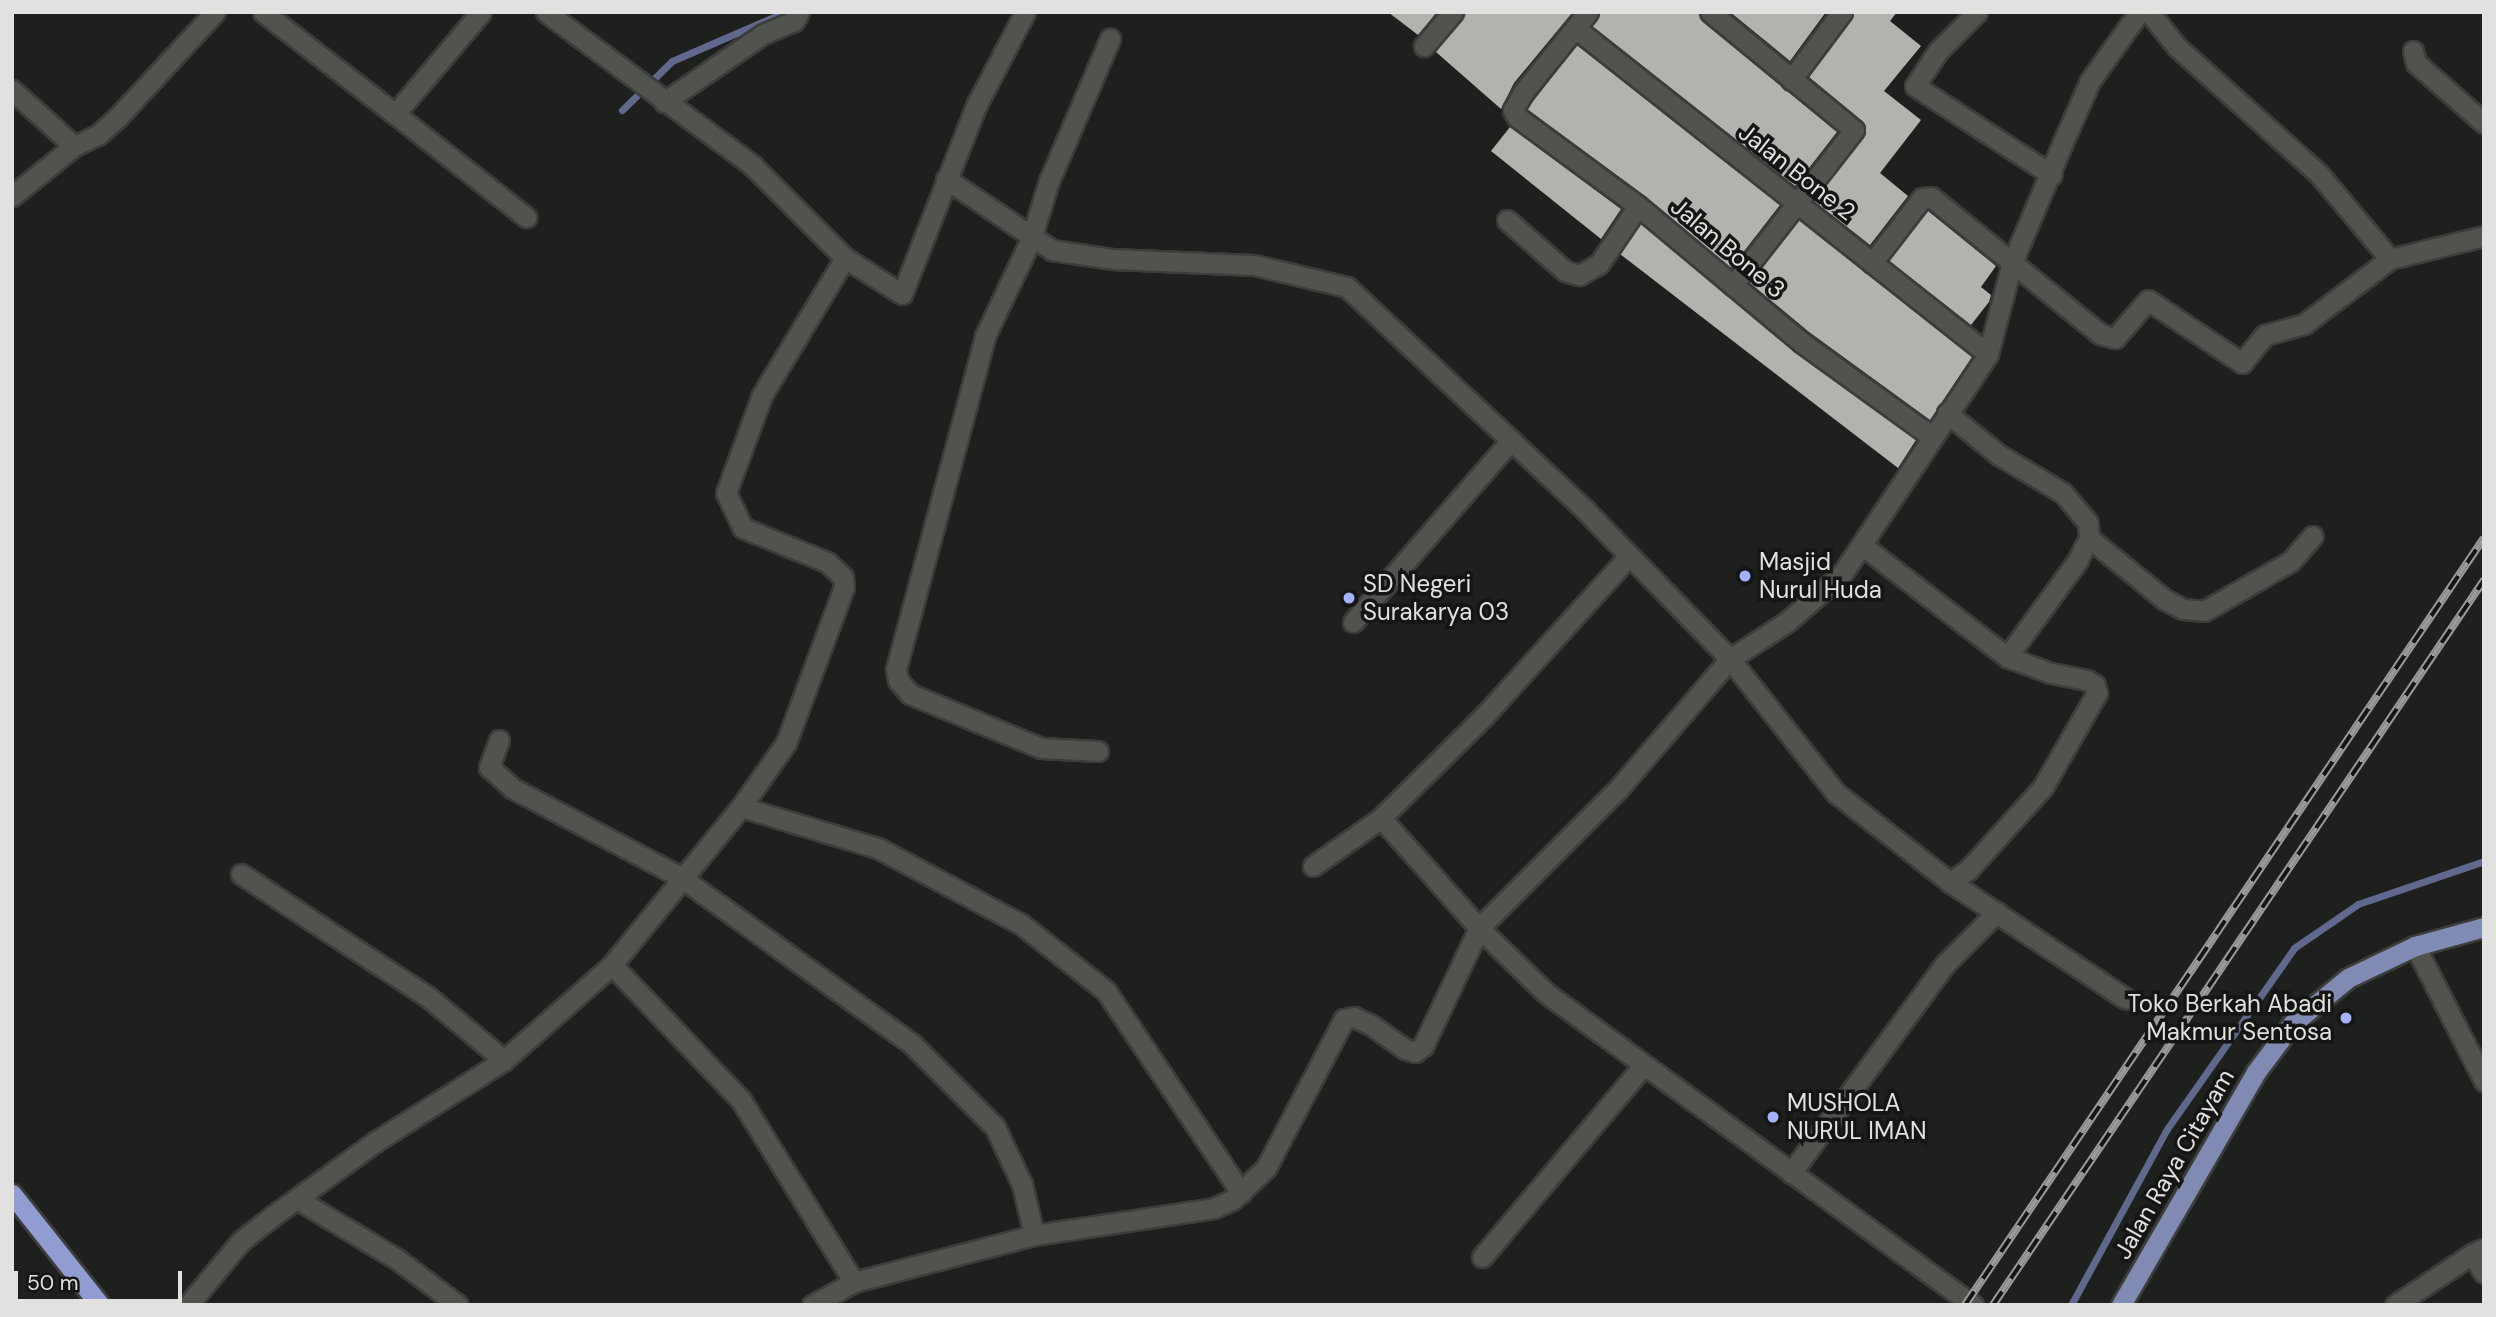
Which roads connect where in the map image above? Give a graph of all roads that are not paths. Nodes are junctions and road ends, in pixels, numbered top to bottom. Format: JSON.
{"nodes":[{"id":1,"x":215,"y":12,"type":"edge"},
{"id":2,"x":263,"y":12,"type":"edge"},
{"id":3,"x":481,"y":12,"type":"edge"},
{"id":4,"x":546,"y":12,"type":"edge"},
{"id":5,"x":799,"y":12,"type":"edge"},
{"id":6,"x":1025,"y":12,"type":"edge"},
{"id":7,"x":1453,"y":12,"type":"edge"},
{"id":8,"x":1588,"y":12,"type":"edge"},
{"id":9,"x":1710,"y":12,"type":"edge"},
{"id":10,"x":1842,"y":12,"type":"edge"},
{"id":11,"x":1977,"y":12,"type":"edge"},
{"id":12,"x":2139,"y":12,"type":"edge"},
{"id":13,"x":2149,"y":12,"type":"edge"},
{"id":14,"x":1575,"y":28,"type":"junction"},
{"id":15,"x":1110,"y":39,"type":"dead end"},
{"id":16,"x":1424,"y":46,"type":"dead end"},
{"id":17,"x":2413,"y":51,"type":"dead end"},
{"id":18,"x":1791,"y":80,"type":"junction"},
{"id":19,"x":12,"y":90,"type":"edge"},
{"id":20,"x":664,"y":102,"type":"junction"},
{"id":21,"x":395,"y":114,"type":"junction"},
{"id":22,"x":2484,"y":123,"type":"edge"},
{"id":23,"x":74,"y":146,"type":"junction"},
{"id":24,"x":2052,"y":175,"type":"junction"},
{"id":25,"x":946,"y":179,"type":"junction"},
{"id":26,"x":12,"y":196,"type":"edge"},
{"id":27,"x":1794,"y":202,"type":"junction"},
{"id":28,"x":1638,"y":206,"type":"junction"},
{"id":29,"x":526,"y":217,"type":"dead end"},
{"id":30,"x":1507,"y":220,"type":"dead end"},
{"id":31,"x":2484,"y":236,"type":"edge"},
{"id":32,"x":1031,"y":239,"type":"junction"},
{"id":33,"x":845,"y":258,"type":"junction"},
{"id":34,"x":2390,"y":259,"type":"junction"},
{"id":35,"x":1872,"y":263,"type":"junction"},
{"id":36,"x":2012,"y":263,"type":"junction"},
{"id":37,"x":1733,"y":285,"type":"junction"},
{"id":38,"x":1988,"y":354,"type":"junction"},
{"id":39,"x":1947,"y":413,"type":"junction"},
{"id":40,"x":1931,"y":436,"type":"junction"},
{"id":41,"x":1511,"y":440,"type":"junction"},
{"id":42,"x":2313,"y":536,"type":"dead end"},
{"id":43,"x":2089,"y":538,"type":"junction"},
{"id":44,"x":1863,"y":547,"type":"junction"},
{"id":45,"x":1629,"y":556,"type":"junction"},
{"id":46,"x":1353,"y":622,"type":"dead end"},
{"id":47,"x":2007,"y":657,"type":"junction"},
{"id":48,"x":1730,"y":659,"type":"junction"},
{"id":49,"x":499,"y":740,"type":"dead end"},
{"id":50,"x":1098,"y":751,"type":"dead end"},
{"id":51,"x":741,"y":807,"type":"junction"},
{"id":52,"x":1381,"y":818,"type":"junction"},
{"id":53,"x":1313,"y":866,"type":"dead end"},
{"id":54,"x":241,"y":874,"type":"dead end"},
{"id":55,"x":679,"y":876,"type":"junction"},
{"id":56,"x":1950,"y":882,"type":"junction"},
{"id":57,"x":1997,"y":912,"type":"junction"},
{"id":58,"x":2484,"y":927,"type":"edge"},
{"id":59,"x":1479,"y":928,"type":"junction"},
{"id":60,"x":2415,"y":946,"type":"junction"},
{"id":61,"x":611,"y":965,"type":"junction"},
{"id":62,"x":2126,"y":999,"type":"dead end"},
{"id":63,"x":504,"y":1060,"type":"junction"},
{"id":64,"x":1642,"y":1067,"type":"junction"},
{"id":65,"x":2484,"y":1081,"type":"edge"},
{"id":66,"x":1791,"y":1173,"type":"junction"},
{"id":67,"x":1241,"y":1193,"type":"junction"},
{"id":68,"x":12,"y":1194,"type":"edge"},
{"id":69,"x":297,"y":1199,"type":"junction"},
{"id":70,"x":1034,"y":1235,"type":"junction"},
{"id":71,"x":2478,"y":1251,"type":"edge"},
{"id":72,"x":1482,"y":1257,"type":"dead end"},
{"id":73,"x":2484,"y":1273,"type":"edge"},
{"id":74,"x":854,"y":1282,"type":"junction"},
{"id":75,"x":100,"y":1305,"type":"edge"},
{"id":76,"x":188,"y":1305,"type":"edge"},
{"id":77,"x":458,"y":1305,"type":"edge"},
{"id":78,"x":812,"y":1305,"type":"edge"},
{"id":79,"x":1973,"y":1305,"type":"edge"},
{"id":80,"x":2121,"y":1305,"type":"edge"},
{"id":81,"x":2395,"y":1305,"type":"edge"}],
"edges":[{"from":1,"to":23,"type":"street"},
{"from":2,"to":21,"type":"street"},
{"from":3,"to":21,"type":"street"},
{"from":4,"to":20,"type":"street"},
{"from":5,"to":20,"type":"street"},
{"from":6,"to":25,"type":"street"},
{"from":7,"to":16,"type":"street"},
{"from":8,"to":14,"type":"street"},
{"from":9,"to":18,"type":"street"},
{"from":10,"to":18,"type":"street"},
{"from":11,"to":24,"type":"street"},
{"from":12,"to":24,"type":"street"},
{"from":13,"to":34,"type":"street"},
{"from":14,"to":27,"type":"street","name":"Jalan Bone 2"},
{"from":14,"to":28,"type":"street","name":"Jalan Bone 3"},
{"from":15,"to":32,"type":"street"},
{"from":17,"to":22,"type":"street"},
{"from":18,"to":27,"type":"street"},
{"from":19,"to":23,"type":"street"},
{"from":20,"to":33,"type":"street"},
{"from":21,"to":29,"type":"street"},
{"from":23,"to":26,"type":"street"},
{"from":24,"to":36,"type":"street"},
{"from":25,"to":32,"type":"street"},
{"from":25,"to":33,"type":"street"},
{"from":27,"to":35,"type":"street","name":"Jalan Bone 2"},
{"from":27,"to":37,"type":"street"},
{"from":28,"to":30,"type":"street"},
{"from":28,"to":37,"type":"street","name":"Jalan Bone 3"},
{"from":31,"to":34,"type":"street"},
{"from":32,"to":41,"type":"street"},
{"from":32,"to":50,"type":"street"},
{"from":33,"to":51,"type":"street"},
{"from":34,"to":36,"type":"street"},
{"from":35,"to":36,"type":"street"},
{"from":35,"to":38,"type":"street","name":"Jalan Bone 2"},
{"from":36,"to":38,"type":"street"},
{"from":37,"to":40,"type":"street","name":"Jalan Bone 3"},
{"from":38,"to":39,"type":"street"},
{"from":39,"to":40,"type":"street"},
{"from":39,"to":43,"type":"street"},
{"from":40,"to":44,"type":"street"},
{"from":41,"to":45,"type":"street"},
{"from":41,"to":46,"type":"street"},
{"from":42,"to":43,"type":"street"},
{"from":43,"to":47,"type":"street"},
{"from":44,"to":47,"type":"street"},
{"from":44,"to":48,"type":"street"},
{"from":45,"to":48,"type":"street"},
{"from":45,"to":52,"type":"street"},
{"from":47,"to":56,"type":"street"},
{"from":48,"to":56,"type":"street"},
{"from":48,"to":59,"type":"street"},
{"from":49,"to":55,"type":"street"},
{"from":51,"to":55,"type":"street"},
{"from":51,"to":67,"type":"street"},
{"from":52,"to":53,"type":"street"},
{"from":52,"to":59,"type":"street"},
{"from":54,"to":63,"type":"street"},
{"from":55,"to":61,"type":"street"},
{"from":55,"to":70,"type":"street"},
{"from":56,"to":57,"type":"street"},
{"from":57,"to":62,"type":"street"},
{"from":57,"to":66,"type":"street"},
{"from":58,"to":60,"type":"main road","name":"Jalan Raya Citayam"},
{"from":59,"to":64,"type":"street"},
{"from":59,"to":67,"type":"street"},
{"from":60,"to":65,"type":"street"},
{"from":60,"to":80,"type":"main road","name":"Jalan Raya Citayam"},
{"from":61,"to":63,"type":"street"},
{"from":61,"to":74,"type":"street"},
{"from":63,"to":69,"type":"street"},
{"from":64,"to":66,"type":"street"},
{"from":64,"to":72,"type":"street"},
{"from":66,"to":79,"type":"street"},
{"from":67,"to":70,"type":"street"},
{"from":68,"to":75,"type":"highway"},
{"from":69,"to":76,"type":"street"},
{"from":69,"to":77,"type":"street"},
{"from":70,"to":74,"type":"street"},
{"from":71,"to":73,"type":"street"},
{"from":71,"to":81,"type":"street"},
{"from":74,"to":78,"type":"street"}]}
